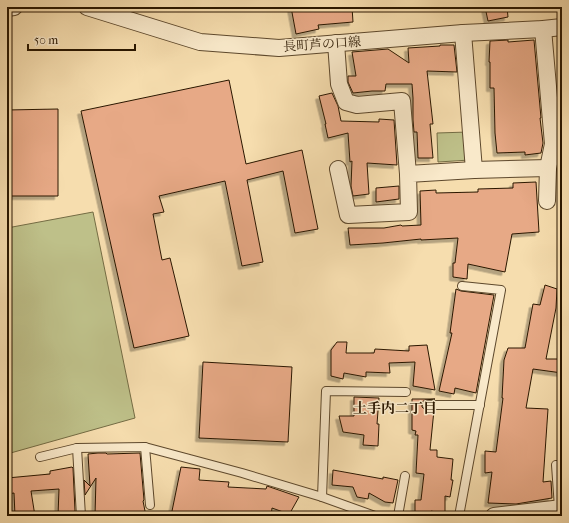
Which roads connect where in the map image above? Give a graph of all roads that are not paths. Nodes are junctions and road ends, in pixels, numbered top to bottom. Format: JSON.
{"nodes":[{"id":1,"x":14,"y":7,"type":"edge"},
{"id":2,"x":86,"y":7,"type":"edge"},
{"id":3,"x":7,"y":8,"type":"edge"},
{"id":4,"x":562,"y":27,"type":"edge"},
{"id":5,"x":543,"y":29,"type":"junction"},
{"id":6,"x":463,"y":33,"type":"junction"},
{"id":7,"x":336,"y":43,"type":"junction"},
{"id":8,"x":548,"y":168,"type":"junction"},
{"id":9,"x":338,"y":169,"type":"dead end"},
{"id":10,"x":474,"y":170,"type":"junction"},
{"id":11,"x":408,"y":174,"type":"junction"},
{"id":12,"x":547,"y":201,"type":"dead end"},
{"id":13,"x":462,"y":286,"type":"dead end"},
{"id":14,"x":406,"y":392,"type":"dead end"},
{"id":15,"x":427,"y":405,"type":"dead end"},
{"id":16,"x":480,"y":405,"type":"junction"},
{"id":17,"x":145,"y":447,"type":"junction"},
{"id":18,"x":76,"y":448,"type":"junction"},
{"id":19,"x":40,"y":457,"type":"dead end"},
{"id":20,"x":556,"y":465,"type":"dead end"},
{"id":21,"x":405,"y":476,"type":"dead end"},
{"id":22,"x":322,"y":497,"type":"junction"},
{"id":23,"x":150,"y":505,"type":"dead end"},
{"id":24,"x":560,"y":508,"type":"edge"},
{"id":25,"x":543,"y":513,"type":"edge"},
{"id":26,"x":81,"y":516,"type":"edge"},
{"id":27,"x":375,"y":516,"type":"edge"},
{"id":28,"x":398,"y":516,"type":"edge"},
{"id":29,"x":460,"y":516,"type":"edge"},
{"id":30,"x":494,"y":516,"type":"edge"}],
"edges":[{"from":1,"to":3,"type":"street"},
{"from":2,"to":7,"type":"street","name":"長町芦の口線"},
{"from":4,"to":5,"type":"street","name":"長町芦の口線"},
{"from":5,"to":6,"type":"street","name":"長町芦の口線"},
{"from":5,"to":8,"type":"street"},
{"from":6,"to":7,"type":"street","name":"長町芦の口線"},
{"from":6,"to":10,"type":"street"},
{"from":7,"to":11,"type":"street"},
{"from":8,"to":10,"type":"street"},
{"from":8,"to":12,"type":"street"},
{"from":9,"to":11,"type":"street"},
{"from":10,"to":11,"type":"street"},
{"from":13,"to":16,"type":"lane"},
{"from":14,"to":22,"type":"lane"},
{"from":15,"to":16,"type":"lane"},
{"from":16,"to":29,"type":"lane"},
{"from":17,"to":18,"type":"lane"},
{"from":17,"to":22,"type":"lane"},
{"from":17,"to":23,"type":"lane"},
{"from":18,"to":19,"type":"lane"},
{"from":18,"to":26,"type":"lane"},
{"from":20,"to":24,"type":"lane"},
{"from":21,"to":28,"type":"lane"},
{"from":22,"to":27,"type":"lane"},
{"from":24,"to":25,"type":"street"},
{"from":25,"to":30,"type":"street"}]}
